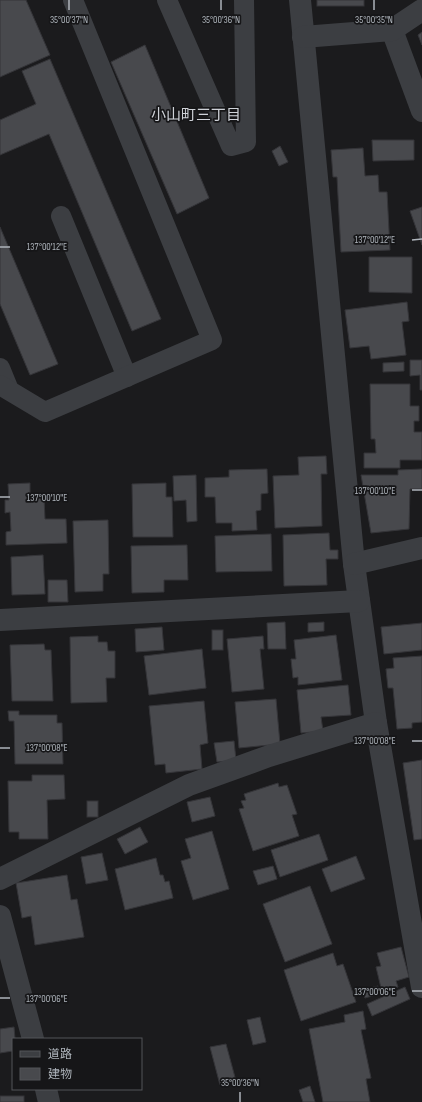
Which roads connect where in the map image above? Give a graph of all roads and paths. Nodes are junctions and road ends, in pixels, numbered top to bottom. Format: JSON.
{"nodes":[{"id":1,"x":73,"y":0,"type":"edge"},
{"id":2,"x":167,"y":0,"type":"edge"},
{"id":3,"x":244,"y":0,"type":"edge"},
{"id":4,"x":300,"y":0,"type":"edge"},
{"id":5,"x":422,"y":10,"type":"edge"},
{"id":6,"x":392,"y":30,"type":"junction"},
{"id":7,"x":303,"y":37,"type":"junction"},
{"id":8,"x":422,"y":111,"type":"edge"},
{"id":9,"x":61,"y":216,"type":"dead end"},
{"id":10,"x":0,"y":368,"type":"edge"},
{"id":11,"x":127,"y":377,"type":"junction"},
{"id":12,"x":5,"y":388,"type":"edge"},
{"id":13,"x":422,"y":548,"type":"edge"},
{"id":14,"x":354,"y":564,"type":"junction"},
{"id":15,"x":359,"y":601,"type":"junction"},
{"id":16,"x":0,"y":620,"type":"edge"},
{"id":17,"x":376,"y":723,"type":"junction"},
{"id":18,"x":0,"y":879,"type":"edge"},
{"id":19,"x":0,"y":916,"type":"edge"},
{"id":20,"x":422,"y":987,"type":"edge"},
{"id":21,"x":33,"y":1038,"type":"edge"},
{"id":22,"x":46,"y":1090,"type":"edge"},
{"id":23,"x":49,"y":1102,"type":"edge"}],
"edges":[{"from":1,"to":11,"type":"lane"},
{"from":2,"to":3,"type":"lane"},
{"from":4,"to":7,"type":"street"},
{"from":5,"to":6,"type":"street"},
{"from":6,"to":7,"type":"street"},
{"from":6,"to":8,"type":"street"},
{"from":7,"to":14,"type":"street"},
{"from":9,"to":11,"type":"lane"},
{"from":10,"to":12,"type":"lane"},
{"from":11,"to":12,"type":"lane"},
{"from":13,"to":14,"type":"street"},
{"from":14,"to":15,"type":"street"},
{"from":15,"to":16,"type":"street"},
{"from":15,"to":17,"type":"street"},
{"from":17,"to":18,"type":"street"},
{"from":17,"to":20,"type":"street"},
{"from":19,"to":21,"type":"street"},
{"from":22,"to":23,"type":"street"}]}
